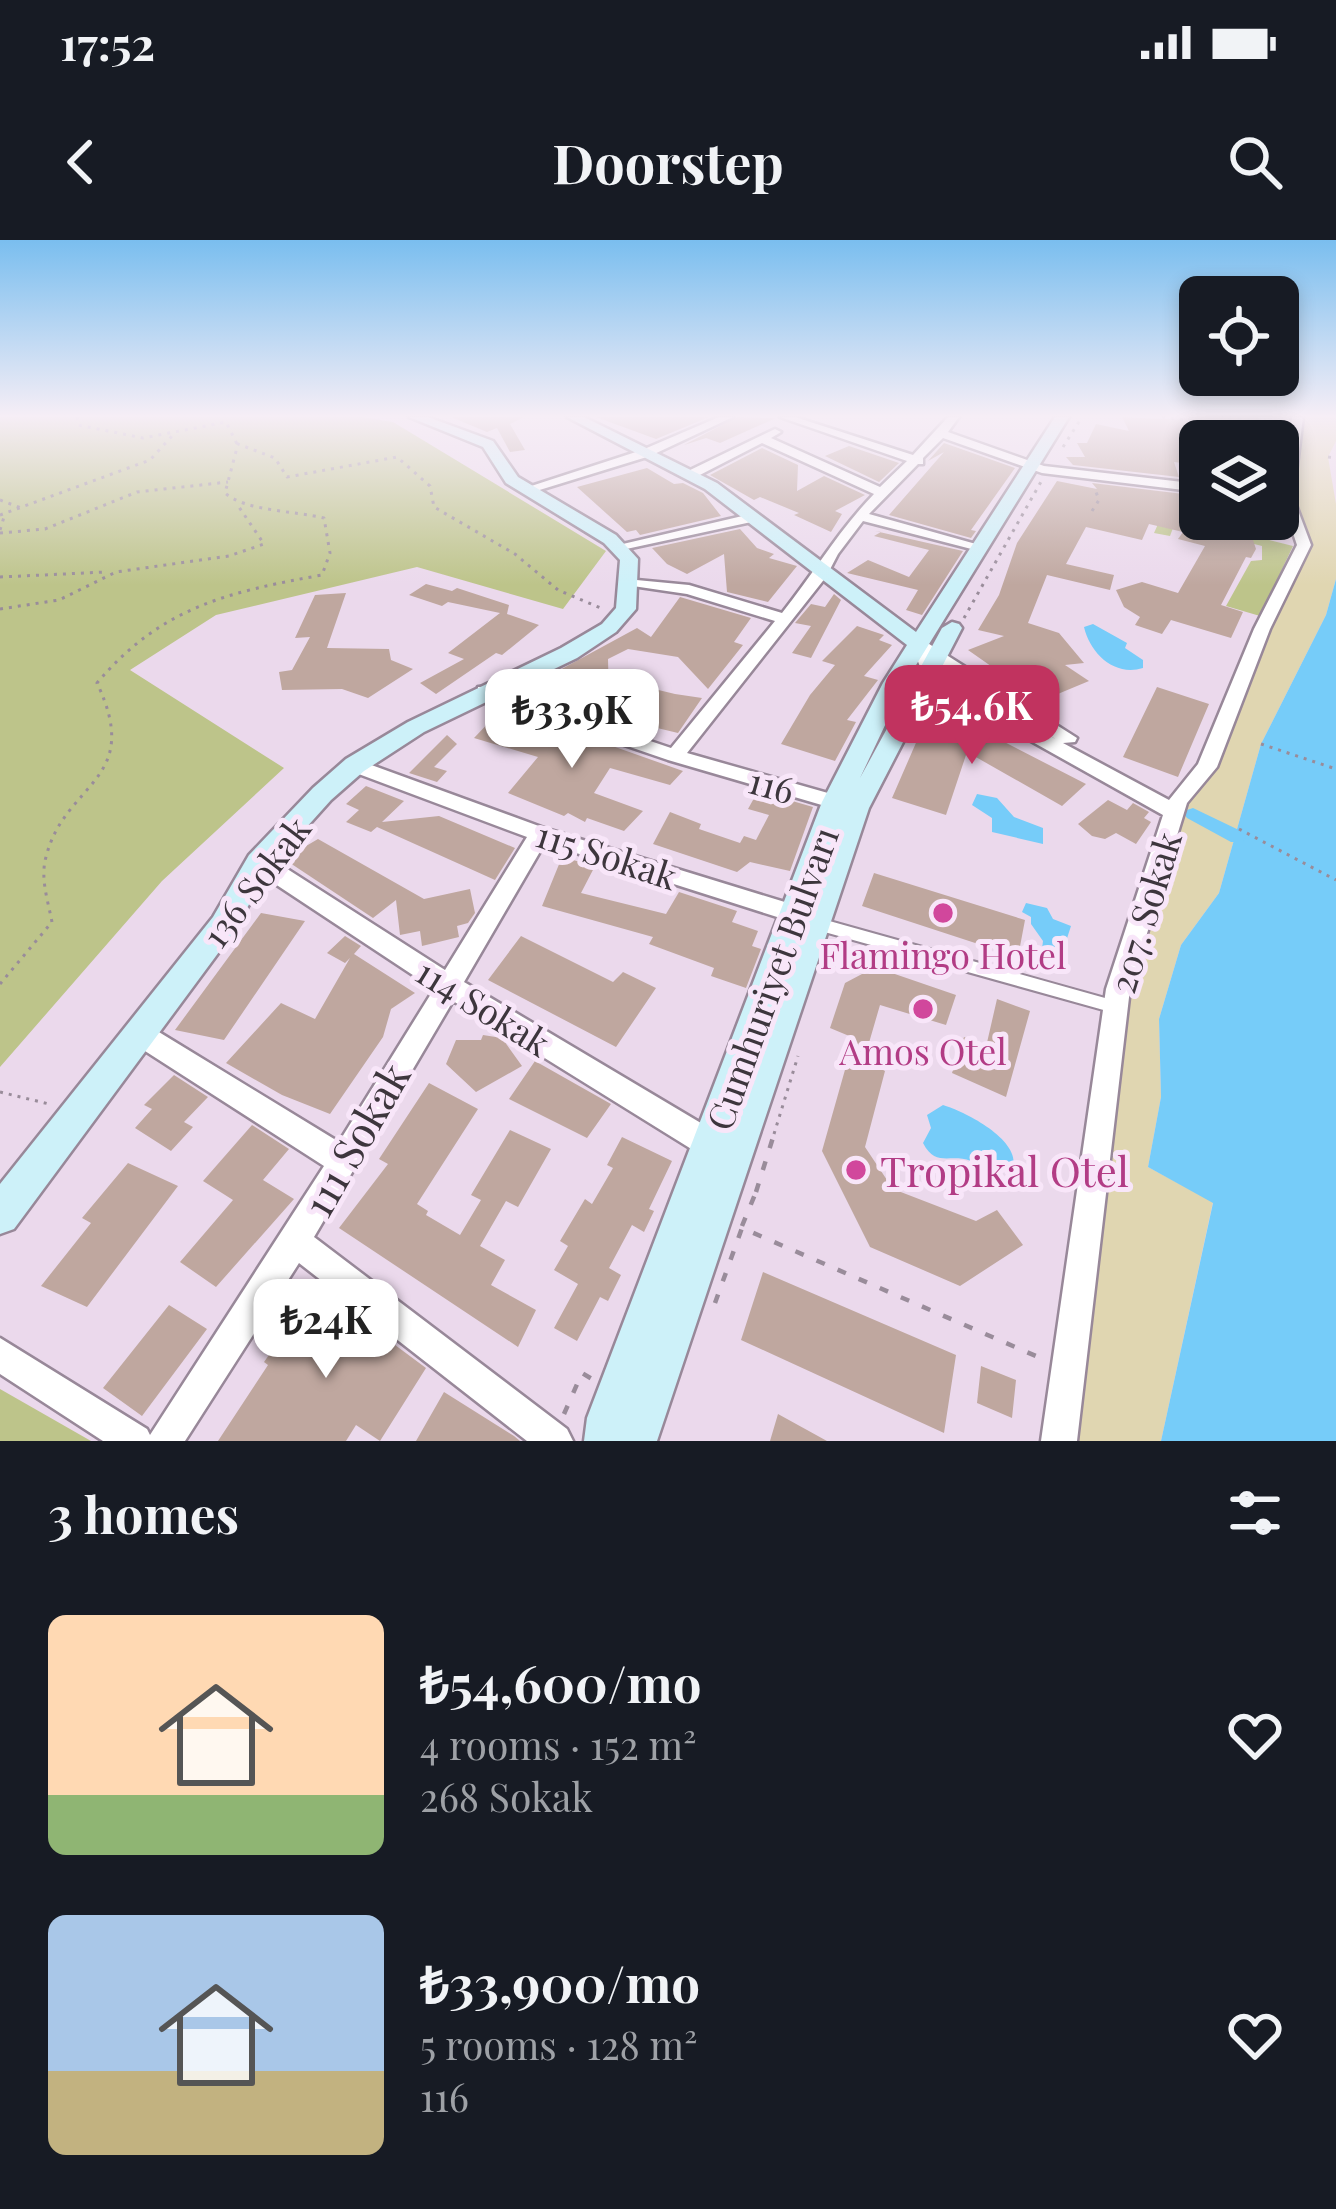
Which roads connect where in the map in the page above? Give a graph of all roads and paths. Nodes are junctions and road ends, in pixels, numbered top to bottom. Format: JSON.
{"nodes":[{"id":1,"x":115,"y":473,"type":"edge"},
{"id":2,"x":230,"y":473,"type":"edge"},
{"id":3,"x":415,"y":473,"type":"edge"},
{"id":4,"x":507,"y":473,"type":"edge"},
{"id":5,"x":580,"y":473,"type":"edge"},
{"id":6,"x":686,"y":473,"type":"edge"},
{"id":7,"x":694,"y":473,"type":"edge"},
{"id":8,"x":841,"y":473,"type":"edge"},
{"id":9,"x":905,"y":473,"type":"edge"},
{"id":10,"x":1036,"y":473,"type":"edge"},
{"id":11,"x":1037,"y":473,"type":"edge"},
{"id":12,"x":1069,"y":473,"type":"edge"},
{"id":13,"x":690,"y":475,"type":"junction"},
{"id":14,"x":1091,"y":477,"type":"junction"},
{"id":15,"x":228,"y":482,"type":"junction"},
{"id":16,"x":1179,"y":486,"type":"edge"},
{"id":17,"x":528,"y":489,"type":"junction"},
{"id":18,"x":883,"y":493,"type":"junction"},
{"id":19,"x":0,"y":500,"type":"edge"},
{"id":20,"x":238,"y":505,"type":"junction"},
{"id":21,"x":23,"y":508,"type":"junction"},
{"id":22,"x":1092,"y":512,"type":"dead end"},
{"id":23,"x":2,"y":515,"type":"edge"},
{"id":24,"x":861,"y":516,"type":"junction"},
{"id":25,"x":751,"y":518,"type":"junction"},
{"id":26,"x":0,"y":531,"type":"edge"},
{"id":27,"x":1299,"y":535,"type":"edge"},
{"id":28,"x":986,"y":545,"type":"junction"},
{"id":29,"x":617,"y":547,"type":"junction"},
{"id":30,"x":113,"y":572,"type":"junction"},
{"id":31,"x":821,"y":574,"type":"junction"},
{"id":32,"x":0,"y":577,"type":"edge"},
{"id":33,"x":628,"y":595,"type":"junction"},
{"id":34,"x":0,"y":609,"type":"edge"},
{"id":35,"x":786,"y":619,"type":"junction"},
{"id":36,"x":932,"y":658,"type":"junction"},
{"id":37,"x":484,"y":691,"type":"junction"},
{"id":38,"x":1261,"y":744,"type":"dead end"},
{"id":39,"x":675,"y":756,"type":"junction"},
{"id":40,"x":355,"y":766,"type":"junction"},
{"id":41,"x":1336,"y":769,"type":"edge"},
{"id":42,"x":846,"y":805,"type":"junction"},
{"id":43,"x":1176,"y":807,"type":"junction"},
{"id":44,"x":1239,"y":830,"type":"dead end"},
{"id":45,"x":540,"y":834,"type":"junction"},
{"id":46,"x":259,"y":862,"type":"junction"},
{"id":47,"x":1336,"y":880,"type":"edge"},
{"id":48,"x":804,"y":918,"type":"junction"},
{"id":49,"x":0,"y":984,"type":"edge"},
{"id":50,"x":446,"y":984,"type":"junction"},
{"id":51,"x":1115,"y":1007,"type":"junction"},
{"id":52,"x":140,"y":1034,"type":"junction"},
{"id":53,"x":798,"y":1055,"type":"dead end"},
{"id":54,"x":0,"y":1092,"type":"edge"},
{"id":55,"x":80,"y":1112,"type":"junction"},
{"id":56,"x":711,"y":1145,"type":"junction"},
{"id":57,"x":341,"y":1160,"type":"junction"},
{"id":58,"x":756,"y":1192,"type":"dead end"},
{"id":59,"x":0,"y":1215,"type":"edge"},
{"id":60,"x":295,"y":1241,"type":"junction"},
{"id":61,"x":710,"y":1316,"type":"dead end"},
{"id":62,"x":0,"y":1355,"type":"edge"},
{"id":63,"x":1068,"y":1371,"type":"junction"},
{"id":64,"x":134,"y":1441,"type":"edge"},
{"id":65,"x":166,"y":1441,"type":"edge"},
{"id":66,"x":556,"y":1441,"type":"edge"},
{"id":67,"x":607,"y":1441,"type":"edge"},
{"id":68,"x":628,"y":1441,"type":"edge"},
{"id":69,"x":1059,"y":1441,"type":"edge"}],
"edges":[{"from":1,"to":21,"type":"path"},
{"from":2,"to":15,"type":"path"},
{"from":3,"to":33,"type":"path"},
{"from":4,"to":17,"type":"street"},
{"from":5,"to":17,"type":"street"},
{"from":6,"to":13,"type":"street"},
{"from":7,"to":13,"type":"street"},
{"from":8,"to":18,"type":"street"},
{"from":9,"to":18,"type":"street"},
{"from":10,"to":28,"type":"street","name":"Cumhuriyet Bulvarı"},
{"from":11,"to":36,"type":"path"},
{"from":12,"to":14,"type":"street"},
{"from":13,"to":25,"type":"street"},
{"from":14,"to":16,"type":"street"},
{"from":14,"to":22,"type":"path"},
{"from":15,"to":20,"type":"path"},
{"from":15,"to":26,"type":"path"},
{"from":17,"to":29,"type":"street"},
{"from":18,"to":24,"type":"street"},
{"from":19,"to":21,"type":"path"},
{"from":20,"to":30,"type":"path"},
{"from":20,"to":49,"type":"path"},
{"from":21,"to":23,"type":"path"},
{"from":23,"to":26,"type":"path"},
{"from":24,"to":28,"type":"street"},
{"from":24,"to":31,"type":"street"},
{"from":25,"to":29,"type":"street"},
{"from":25,"to":31,"type":"street"},
{"from":27,"to":43,"type":"street","name":"207. Sokak"},
{"from":28,"to":36,"type":"street","name":"Cumhuriyet Bulvarı"},
{"from":29,"to":33,"type":"street"},
{"from":30,"to":32,"type":"path"},
{"from":30,"to":34,"type":"path"},
{"from":31,"to":35,"type":"street"},
{"from":31,"to":36,"type":"street"},
{"from":33,"to":35,"type":"street"},
{"from":33,"to":37,"type":"street","name":"136 Sokak"},
{"from":35,"to":39,"type":"street"},
{"from":36,"to":42,"type":"street","name":"Cumhuriyet Bulvarı"},
{"from":36,"to":43,"type":"street"},
{"from":37,"to":39,"type":"street","name":"116"},
{"from":37,"to":40,"type":"street","name":"136 Sokak"},
{"from":38,"to":41,"type":"path"},
{"from":39,"to":42,"type":"street","name":"116"},
{"from":40,"to":45,"type":"street","name":"115 Sokak"},
{"from":40,"to":46,"type":"street","name":"136 Sokak"},
{"from":42,"to":48,"type":"street","name":"Cumhuriyet Bulvarı"},
{"from":43,"to":51,"type":"street","name":"207. Sokak"},
{"from":44,"to":47,"type":"path"},
{"from":45,"to":48,"type":"street","name":"115 Sokak"},
{"from":45,"to":50,"type":"street","name":"111 Sokak"},
{"from":46,"to":50,"type":"street","name":"114 Sokak"},
{"from":46,"to":52,"type":"street","name":"136 Sokak"},
{"from":48,"to":51,"type":"lane"},
{"from":48,"to":56,"type":"street","name":"Cumhuriyet Bulvarı"},
{"from":48,"to":68,"type":"street","name":"Cumhuriyet Bulvarı"},
{"from":50,"to":56,"type":"street","name":"114 Sokak"},
{"from":50,"to":57,"type":"street","name":"111 Sokak"},
{"from":51,"to":63,"type":"street","name":"207. Sokak"},
{"from":52,"to":55,"type":"street","name":"136 Sokak"},
{"from":52,"to":57,"type":"street"},
{"from":53,"to":58,"type":"path"},
{"from":54,"to":55,"type":"path"},
{"from":55,"to":59,"type":"street","name":"136 Sokak"},
{"from":56,"to":67,"type":"street","name":"Cumhuriyet Bulvarı"},
{"from":57,"to":60,"type":"street","name":"111 Sokak"},
{"from":60,"to":65,"type":"street","name":"111 Sokak"},
{"from":60,"to":66,"type":"street"},
{"from":61,"to":63,"type":"path"},
{"from":62,"to":64,"type":"street"},
{"from":63,"to":69,"type":"street","name":"207. Sokak"}]}
